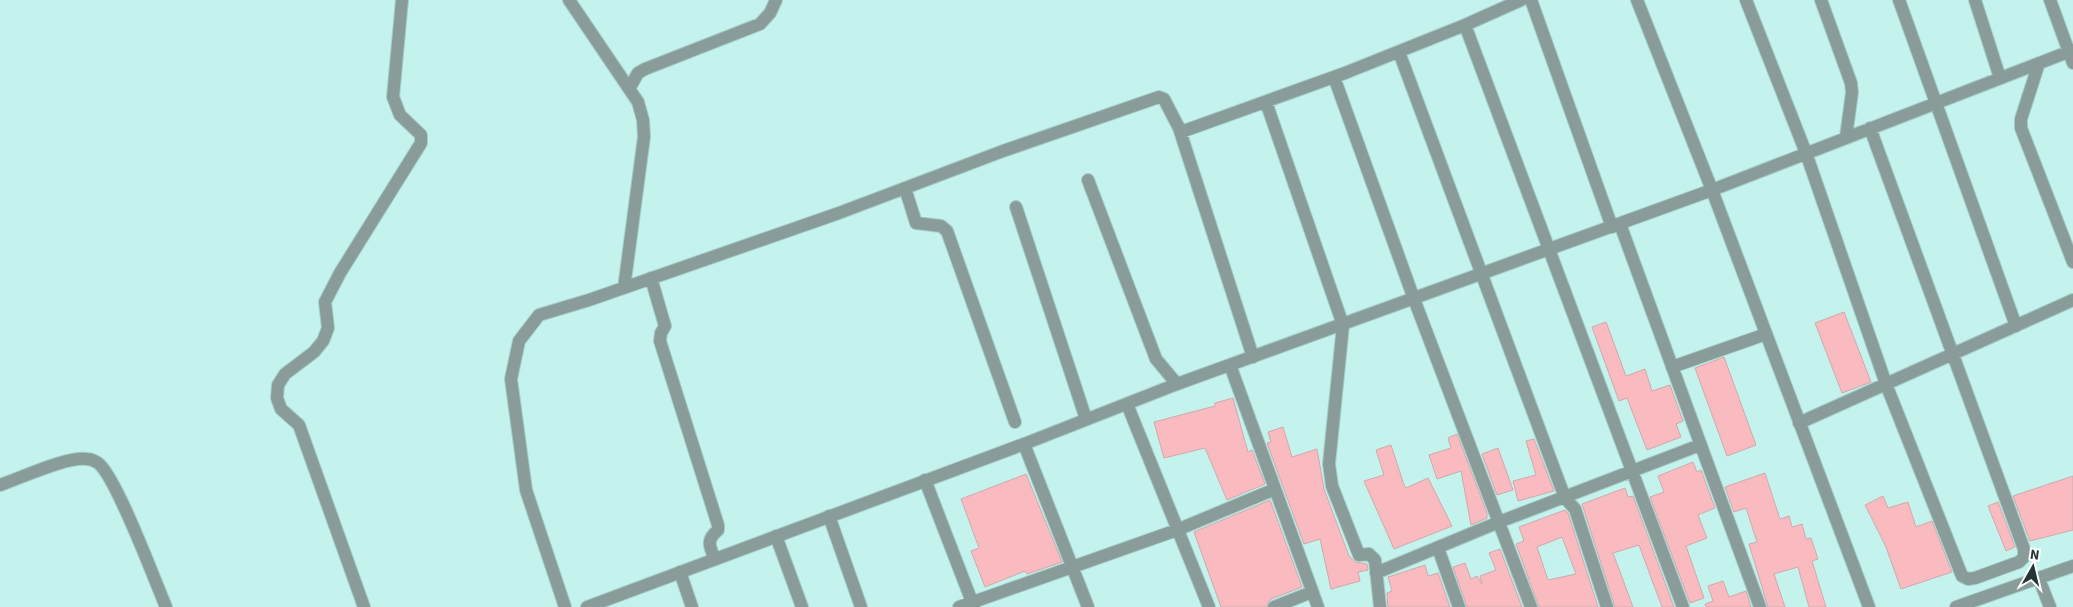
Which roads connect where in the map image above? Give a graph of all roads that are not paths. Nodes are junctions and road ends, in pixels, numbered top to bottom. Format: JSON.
{"nodes":[{"id":1,"x":402,"y":0,"type":"edge"},
{"id":2,"x":570,"y":0,"type":"edge"},
{"id":3,"x":776,"y":0,"type":"edge"},
{"id":4,"x":1521,"y":0,"type":"edge"},
{"id":5,"x":1530,"y":0,"type":"edge"},
{"id":6,"x":1637,"y":0,"type":"edge"},
{"id":7,"x":1746,"y":0,"type":"edge"},
{"id":8,"x":1820,"y":0,"type":"edge"},
{"id":9,"x":1899,"y":0,"type":"edge"},
{"id":10,"x":1975,"y":0,"type":"edge"},
{"id":11,"x":2050,"y":0,"type":"edge"},
{"id":12,"x":1465,"y":25,"type":"junction"},
{"id":13,"x":1399,"y":52,"type":"junction"},
{"id":14,"x":2072,"y":55,"type":"edge"},
{"id":15,"x":2039,"y":63,"type":"junction"},
{"id":16,"x":1334,"y":77,"type":"junction"},
{"id":17,"x":2000,"y":78,"type":"junction"},
{"id":18,"x":629,"y":89,"type":"junction"},
{"id":19,"x":1266,"y":102,"type":"junction"},
{"id":20,"x":1938,"y":102,"type":"junction"},
{"id":21,"x":1870,"y":128,"type":"junction"},
{"id":22,"x":1181,"y":132,"type":"junction"},
{"id":23,"x":1846,"y":137,"type":"junction"},
{"id":24,"x":1806,"y":153,"type":"junction"},
{"id":25,"x":1088,"y":180,"type":"dead end"},
{"id":26,"x":905,"y":188,"type":"junction"},
{"id":27,"x":1712,"y":190,"type":"junction"},
{"id":28,"x":1016,"y":207,"type":"dead end"},
{"id":29,"x":1616,"y":226,"type":"junction"},
{"id":30,"x":1548,"y":250,"type":"junction"},
{"id":31,"x":2073,"y":262,"type":"edge"},
{"id":32,"x":1483,"y":274,"type":"junction"},
{"id":33,"x":651,"y":278,"type":"junction"},
{"id":34,"x":624,"y":288,"type":"junction"},
{"id":35,"x":1414,"y":299,"type":"junction"},
{"id":36,"x":2073,"y":300,"type":"edge"},
{"id":37,"x":1343,"y":324,"type":"junction"},
{"id":38,"x":2016,"y":326,"type":"junction"},
{"id":39,"x":1766,"y":334,"type":"junction"},
{"id":40,"x":1952,"y":355,"type":"junction"},
{"id":41,"x":1253,"y":357,"type":"junction"},
{"id":42,"x":1230,"y":365,"type":"junction"},
{"id":43,"x":1672,"y":367,"type":"junction"},
{"id":44,"x":1177,"y":384,"type":"junction"},
{"id":45,"x":1886,"y":384,"type":"junction"},
{"id":46,"x":1128,"y":404,"type":"junction"},
{"id":47,"x":1086,"y":419,"type":"junction"},
{"id":48,"x":1014,"y":422,"type":"dead end"},
{"id":49,"x":1799,"y":423,"type":"junction"},
{"id":50,"x":1024,"y":444,"type":"junction"},
{"id":51,"x":1700,"y":445,"type":"junction"},
{"id":52,"x":1634,"y":471,"type":"junction"},
{"id":53,"x":925,"y":480,"type":"junction"},
{"id":54,"x":0,"y":485,"type":"edge"},
{"id":55,"x":1275,"y":489,"type":"junction"},
{"id":56,"x":1565,"y":498,"type":"junction"},
{"id":57,"x":829,"y":516,"type":"junction"},
{"id":58,"x":1500,"y":522,"type":"junction"},
{"id":59,"x":1177,"y":530,"type":"junction"},
{"id":60,"x":776,"y":536,"type":"junction"},
{"id":61,"x":1438,"y":548,"type":"junction"},
{"id":62,"x":714,"y":559,"type":"junction"},
{"id":63,"x":1072,"y":566,"type":"junction"},
{"id":64,"x":2073,"y":566,"type":"edge"},
{"id":65,"x":680,"y":572,"type":"junction"},
{"id":66,"x":1376,"y":573,"type":"junction"},
{"id":67,"x":2039,"y":579,"type":"junction"},
{"id":68,"x":1312,"y":592,"type":"junction"},
{"id":69,"x":973,"y":604,"type":"edge"},
{"id":70,"x":1973,"y":604,"type":"edge"},
{"id":71,"x":166,"y":607,"type":"edge"},
{"id":72,"x":364,"y":607,"type":"edge"},
{"id":73,"x":565,"y":607,"type":"edge"},
{"id":74,"x":587,"y":607,"type":"edge"},
{"id":75,"x":692,"y":607,"type":"edge"},
{"id":76,"x":802,"y":607,"type":"edge"},
{"id":77,"x":861,"y":607,"type":"edge"},
{"id":78,"x":959,"y":607,"type":"edge"},
{"id":79,"x":1088,"y":607,"type":"edge"},
{"id":80,"x":1209,"y":607,"type":"edge"},
{"id":81,"x":1274,"y":607,"type":"edge"},
{"id":82,"x":1318,"y":607,"type":"edge"},
{"id":83,"x":1380,"y":607,"type":"edge"},
{"id":84,"x":1459,"y":607,"type":"edge"},
{"id":85,"x":1532,"y":607,"type":"edge"},
{"id":86,"x":1607,"y":607,"type":"edge"},
{"id":87,"x":1682,"y":607,"type":"edge"},
{"id":88,"x":1760,"y":607,"type":"edge"},
{"id":89,"x":1869,"y":607,"type":"edge"},
{"id":90,"x":1956,"y":607,"type":"edge"},
{"id":91,"x":2050,"y":607,"type":"edge"}],
"edges":[{"from":1,"to":72,"type":"street"},
{"from":2,"to":18,"type":"street"},
{"from":3,"to":18,"type":"street"},
{"from":4,"to":12,"type":"street"},
{"from":5,"to":29,"type":"street"},
{"from":6,"to":27,"type":"street"},
{"from":7,"to":24,"type":"street"},
{"from":8,"to":23,"type":"street"},
{"from":9,"to":20,"type":"street"},
{"from":10,"to":17,"type":"street"},
{"from":11,"to":14,"type":"street"},
{"from":12,"to":13,"type":"street"},
{"from":12,"to":30,"type":"street"},
{"from":13,"to":16,"type":"street"},
{"from":13,"to":32,"type":"street"},
{"from":14,"to":15,"type":"street"},
{"from":15,"to":17,"type":"street"},
{"from":15,"to":31,"type":"street"},
{"from":16,"to":19,"type":"street"},
{"from":16,"to":35,"type":"street"},
{"from":17,"to":20,"type":"street"},
{"from":18,"to":34,"type":"street"},
{"from":19,"to":22,"type":"street"},
{"from":19,"to":37,"type":"street"},
{"from":20,"to":21,"type":"street"},
{"from":20,"to":38,"type":"street"},
{"from":21,"to":23,"type":"street"},
{"from":21,"to":40,"type":"street"},
{"from":22,"to":26,"type":"street"},
{"from":22,"to":41,"type":"street"},
{"from":23,"to":24,"type":"street"},
{"from":24,"to":27,"type":"street"},
{"from":24,"to":45,"type":"street"},
{"from":25,"to":44,"type":"street"},
{"from":26,"to":33,"type":"street"},
{"from":26,"to":48,"type":"street"},
{"from":27,"to":29,"type":"street"},
{"from":27,"to":39,"type":"street"},
{"from":28,"to":47,"type":"street"},
{"from":29,"to":30,"type":"street"},
{"from":29,"to":43,"type":"street"},
{"from":30,"to":32,"type":"street"},
{"from":30,"to":52,"type":"street"},
{"from":32,"to":35,"type":"street"},
{"from":32,"to":56,"type":"street"},
{"from":33,"to":34,"type":"street"},
{"from":33,"to":62,"type":"street"},
{"from":34,"to":73,"type":"street"},
{"from":35,"to":37,"type":"street"},
{"from":35,"to":58,"type":"street"},
{"from":36,"to":38,"type":"street"},
{"from":37,"to":41,"type":"street"},
{"from":37,"to":66,"type":"street"},
{"from":38,"to":40,"type":"street"},
{"from":39,"to":43,"type":"street"},
{"from":39,"to":49,"type":"street"},
{"from":40,"to":45,"type":"street"},
{"from":40,"to":45,"type":"street"},
{"from":41,"to":42,"type":"street"},
{"from":42,"to":44,"type":"street"},
{"from":42,"to":55,"type":"street"},
{"from":43,"to":51,"type":"street"},
{"from":44,"to":46,"type":"street"},
{"from":45,"to":49,"type":"street"},
{"from":46,"to":47,"type":"street"},
{"from":46,"to":59,"type":"street"},
{"from":47,"to":50,"type":"street"},
{"from":49,"to":89,"type":"street"},
{"from":50,"to":53,"type":"street"},
{"from":50,"to":63,"type":"street"},
{"from":51,"to":52,"type":"street"},
{"from":51,"to":88,"type":"street"},
{"from":52,"to":56,"type":"street"},
{"from":52,"to":87,"type":"street"},
{"from":53,"to":57,"type":"street"},
{"from":53,"to":69,"type":"street"},
{"from":54,"to":71,"type":"street"},
{"from":55,"to":59,"type":"street"},
{"from":55,"to":68,"type":"street"},
{"from":56,"to":58,"type":"street"},
{"from":56,"to":86,"type":"street"},
{"from":57,"to":60,"type":"street"},
{"from":57,"to":77,"type":"street"},
{"from":58,"to":61,"type":"street"},
{"from":58,"to":85,"type":"street"},
{"from":59,"to":63,"type":"street"},
{"from":59,"to":80,"type":"street"},
{"from":60,"to":62,"type":"street"},
{"from":60,"to":76,"type":"street"},
{"from":61,"to":66,"type":"street"},
{"from":61,"to":84,"type":"street"},
{"from":62,"to":65,"type":"street"},
{"from":63,"to":69,"type":"street"},
{"from":63,"to":79,"type":"street"},
{"from":64,"to":67,"type":"street"},
{"from":65,"to":74,"type":"street"},
{"from":65,"to":75,"type":"street"},
{"from":66,"to":83,"type":"street"},
{"from":67,"to":70,"type":"street"},
{"from":67,"to":91,"type":"street"},
{"from":68,"to":81,"type":"street"},
{"from":68,"to":82,"type":"street"},
{"from":69,"to":78,"type":"street"},
{"from":70,"to":90,"type":"street"}]}
